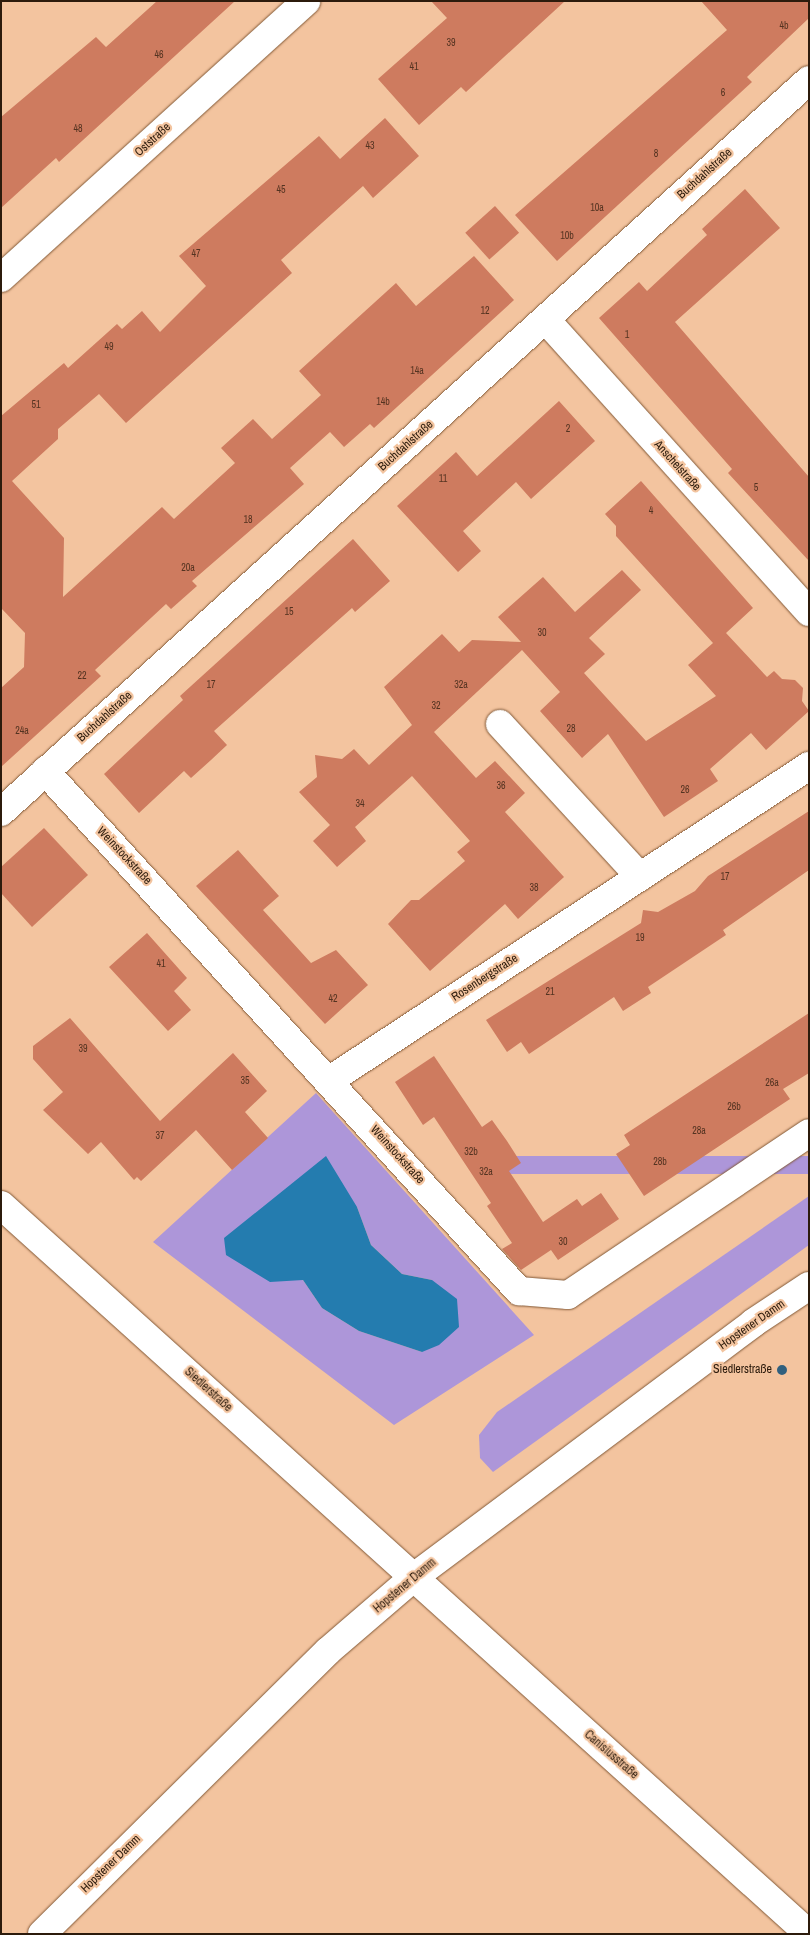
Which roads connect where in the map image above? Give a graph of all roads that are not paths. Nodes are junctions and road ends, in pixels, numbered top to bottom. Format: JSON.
{"nodes":[{"id":1,"x":306,"y":1,"type":"edge"},
{"id":2,"x":809,"y":80,"type":"edge"},
{"id":3,"x":1,"y":278,"type":"edge"},
{"id":4,"x":546,"y":320,"type":"junction"},
{"id":5,"x":809,"y":612,"type":"edge"},
{"id":6,"x":500,"y":724,"type":"dead end"},
{"id":7,"x":809,"y":766,"type":"edge"},
{"id":8,"x":45,"y":770,"type":"junction"},
{"id":9,"x":1,"y":812,"type":"edge"},
{"id":10,"x":640,"y":876,"type":"junction"},
{"id":11,"x":330,"y":1080,"type":"junction"},
{"id":12,"x":809,"y":1133,"type":"edge"},
{"id":13,"x":1,"y":1205,"type":"edge"},
{"id":14,"x":809,"y":1286,"type":"edge"},
{"id":15,"x":414,"y":1577,"type":"junction"},
{"id":16,"x":42,"y":1934,"type":"edge"},
{"id":17,"x":809,"y":1934,"type":"edge"}],
"edges":[{"from":1,"to":3,"type":"street","name":"Oststraße"},
{"from":2,"to":4,"type":"street","name":"Buchdahlstraße"},
{"from":4,"to":5,"type":"street","name":"Anschelstraße"},
{"from":4,"to":8,"type":"street","name":"Buchdahlstraße"},
{"from":6,"to":10,"type":"street"},
{"from":7,"to":10,"type":"street","name":"Rosenbergstraße"},
{"from":8,"to":9,"type":"street","name":"Buchdahlstraße"},
{"from":8,"to":11,"type":"street","name":"Weinstockstraße"},
{"from":10,"to":11,"type":"street","name":"Rosenbergstraße"},
{"from":11,"to":12,"type":"street","name":"Weinstockstraße"},
{"from":13,"to":15,"type":"street","name":"Siedlerstraße"},
{"from":14,"to":15,"type":"street","name":"Hopstener Damm"},
{"from":15,"to":16,"type":"street","name":"Hopstener Damm"},
{"from":15,"to":17,"type":"street","name":"Canisiusstraße"}]}
